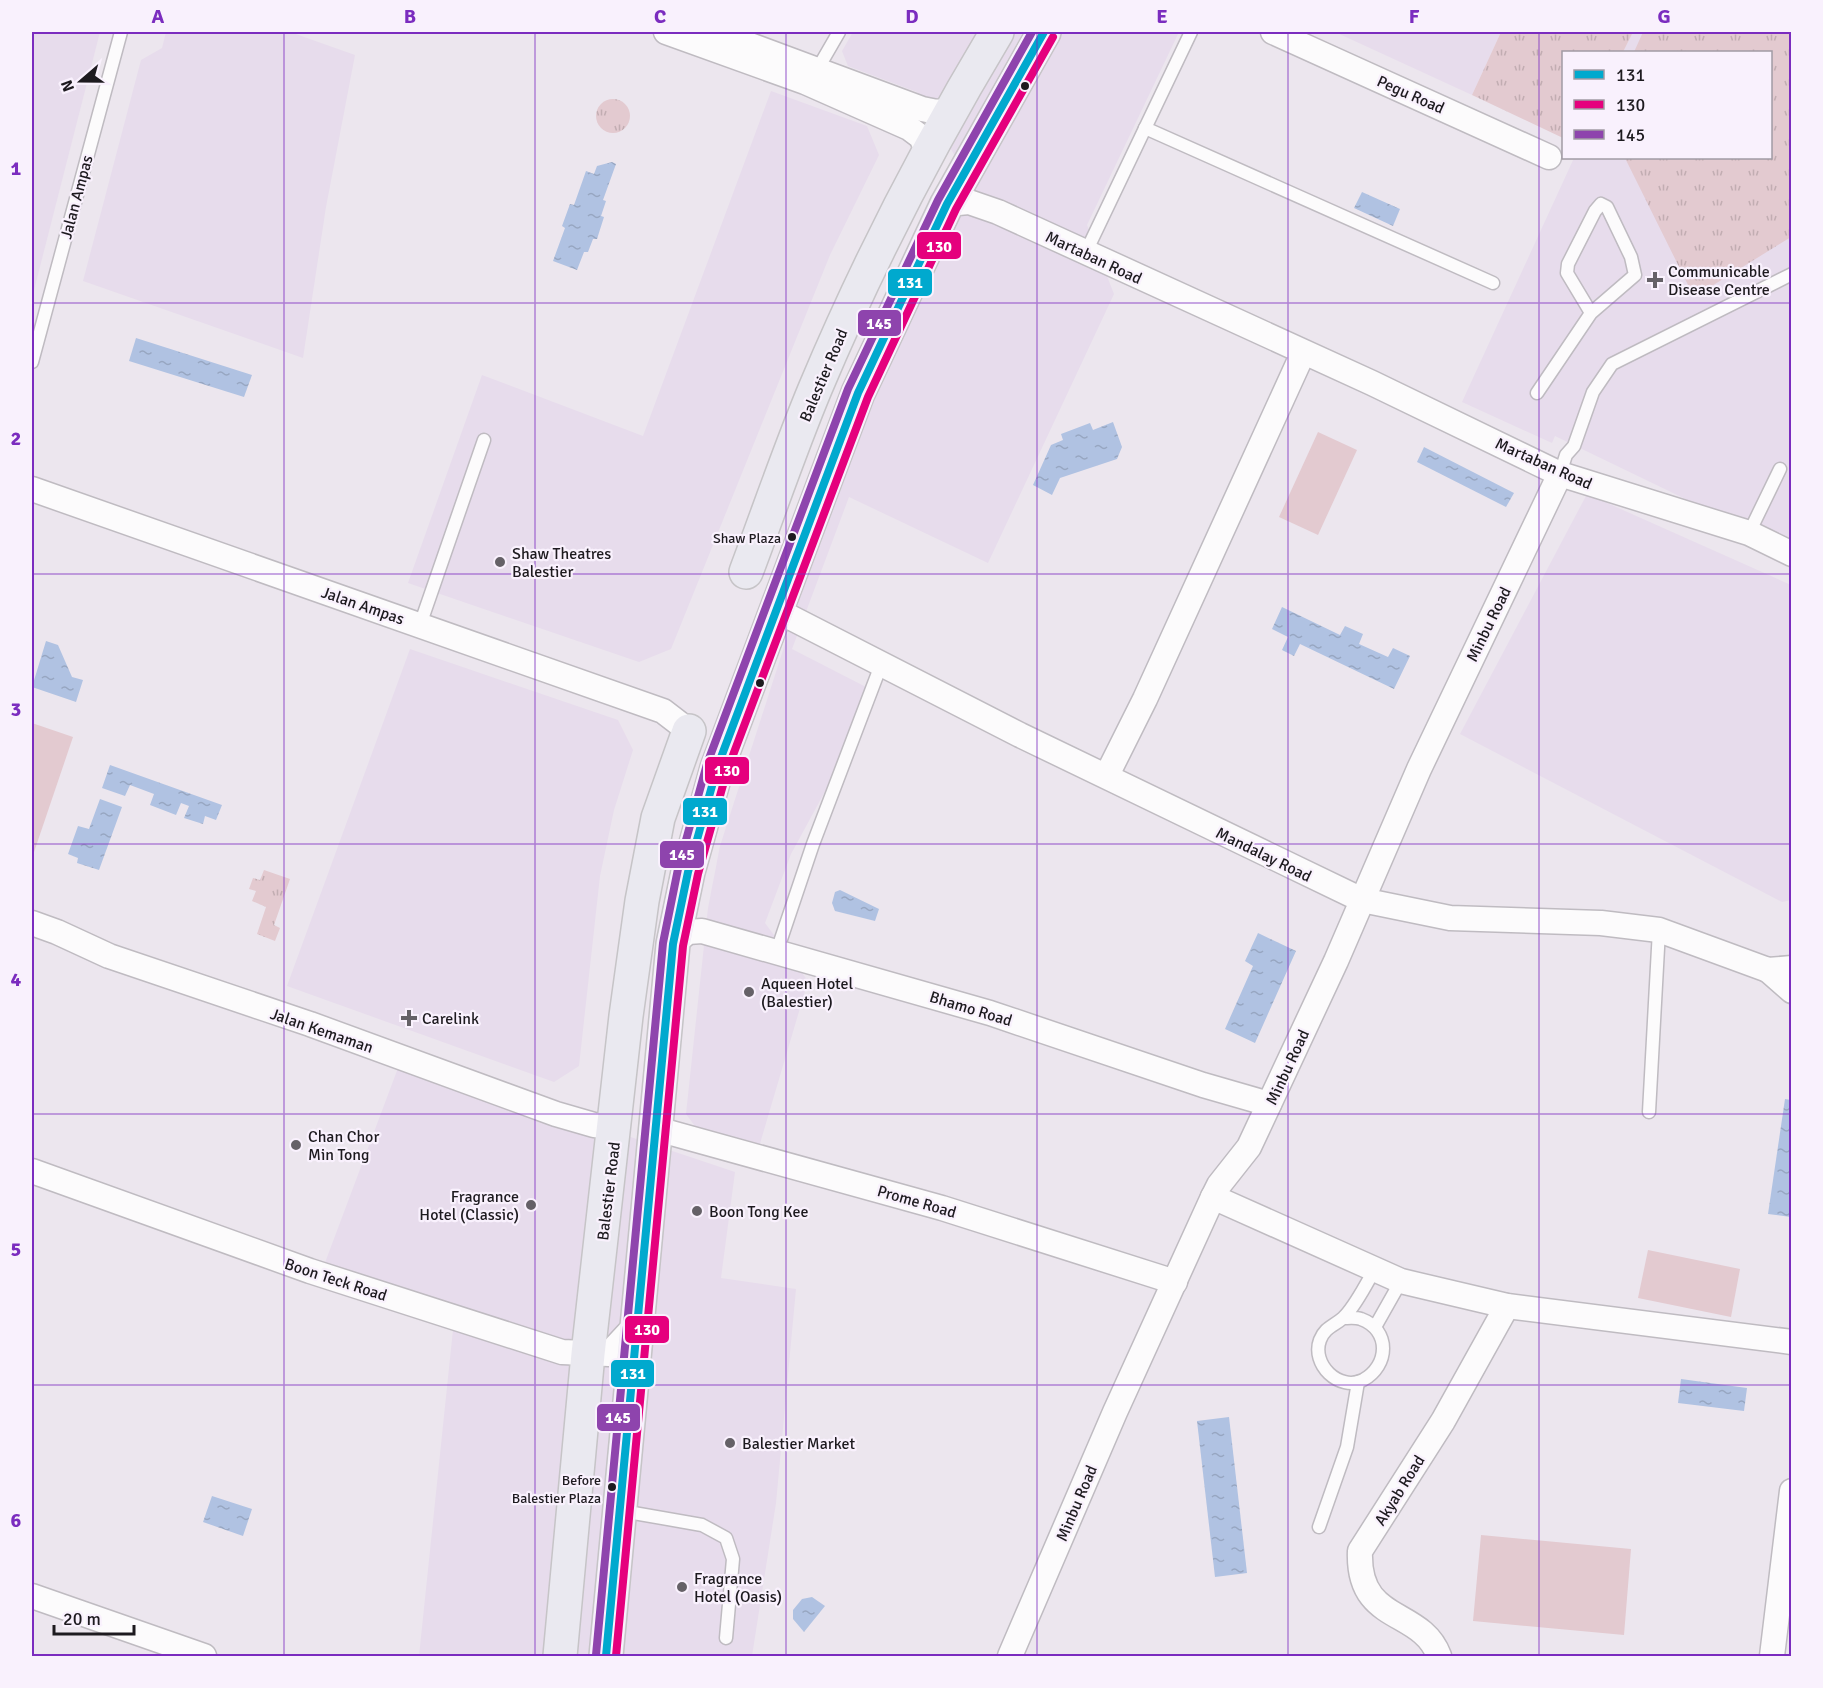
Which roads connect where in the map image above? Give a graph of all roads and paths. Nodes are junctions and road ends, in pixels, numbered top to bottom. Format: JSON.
{"nodes":[{"id":1,"x":121,"y":32,"type":"edge"},
{"id":2,"x":666,"y":32,"type":"edge"},
{"id":3,"x":715,"y":32,"type":"edge"},
{"id":4,"x":838,"y":32,"type":"edge"},
{"id":5,"x":997,"y":32,"type":"edge"},
{"id":6,"x":1044,"y":32,"type":"edge"},
{"id":7,"x":1191,"y":32,"type":"edge"},
{"id":8,"x":1273,"y":32,"type":"edge"},
{"id":9,"x":817,"y":69,"type":"junction"},
{"id":10,"x":951,"y":110,"type":"junction"},
{"id":11,"x":1145,"y":128,"type":"junction"},
{"id":12,"x":927,"y":150,"type":"junction"},
{"id":13,"x":1549,"y":157,"type":"dead end"},
{"id":14,"x":947,"y":204,"type":"junction"},
{"id":15,"x":1085,"y":254,"type":"junction"},
{"id":16,"x":1791,"y":274,"type":"edge"},
{"id":17,"x":1493,"y":283,"type":"dead end"},
{"id":18,"x":1591,"y":313,"type":"junction"},
{"id":19,"x":1303,"y":353,"type":"junction"},
{"id":20,"x":32,"y":362,"type":"edge"},
{"id":21,"x":1537,"y":393,"type":"dead end"},
{"id":22,"x":484,"y":440,"type":"dead end"},
{"id":23,"x":1780,"y":469,"type":"dead end"},
{"id":24,"x":1560,"y":474,"type":"junction"},
{"id":25,"x":32,"y":489,"type":"edge"},
{"id":26,"x":1749,"y":533,"type":"junction"},
{"id":27,"x":1791,"y":554,"type":"edge"},
{"id":28,"x":746,"y":572,"type":"dead end"},
{"id":29,"x":774,"y":609,"type":"junction"},
{"id":30,"x":420,"y":625,"type":"junction"},
{"id":31,"x":881,"y":665,"type":"junction"},
{"id":32,"x":689,"y":731,"type":"joint"},
{"id":33,"x":1107,"y":775,"type":"junction"},
{"id":34,"x":1362,"y":900,"type":"junction"},
{"id":35,"x":32,"y":923,"type":"edge"},
{"id":36,"x":1659,"y":930,"type":"junction"},
{"id":37,"x":674,"y":944,"type":"junction"},
{"id":38,"x":777,"y":951,"type":"junction"},
{"id":39,"x":1780,"y":969,"type":"edge"},
{"id":40,"x":1791,"y":991,"type":"edge"},
{"id":41,"x":1269,"y":1104,"type":"junction"},
{"id":42,"x":1649,"y":1112,"type":"dead end"},
{"id":43,"x":616,"y":1127,"type":"junction"},
{"id":44,"x":657,"y":1129,"type":"junction"},
{"id":45,"x":32,"y":1171,"type":"edge"},
{"id":46,"x":1213,"y":1197,"type":"junction"},
{"id":47,"x":1376,"y":1268,"type":"junction"},
{"id":48,"x":1401,"y":1281,"type":"junction"},
{"id":49,"x":1175,"y":1282,"type":"junction"},
{"id":50,"x":1507,"y":1306,"type":"junction"},
{"id":51,"x":1343,"y":1318,"type":"junction"},
{"id":52,"x":635,"y":1326,"type":"junction"},
{"id":53,"x":1375,"y":1327,"type":"junction"},
{"id":54,"x":1791,"y":1342,"type":"edge"},
{"id":55,"x":588,"y":1354,"type":"junction"},
{"id":56,"x":1358,"y":1382,"type":"junction"},
{"id":57,"x":1791,"y":1491,"type":"edge"},
{"id":58,"x":621,"y":1511,"type":"junction"},
{"id":59,"x":1319,"y":1527,"type":"dead end"},
{"id":60,"x":1788,"y":1542,"type":"edge"},
{"id":61,"x":32,"y":1596,"type":"edge"},
{"id":62,"x":726,"y":1638,"type":"dead end"},
{"id":63,"x":204,"y":1656,"type":"edge"},
{"id":64,"x":560,"y":1656,"type":"edge"},
{"id":65,"x":606,"y":1656,"type":"edge"},
{"id":66,"x":1010,"y":1656,"type":"edge"},
{"id":67,"x":1439,"y":1656,"type":"edge"},
{"id":68,"x":1772,"y":1656,"type":"edge"}],
"edges":[{"from":1,"to":20,"type":"lane","name":"Jalan Ampas"},
{"from":2,"to":12,"type":"street"},
{"from":3,"to":9,"type":"street"},
{"from":4,"to":9,"type":"lane"},
{"from":5,"to":10,"type":"main road","name":"Balestier Road"},
{"from":6,"to":14,"type":"main road"},
{"from":7,"to":11,"type":"lane"},
{"from":8,"to":13,"type":"street","name":"Pegu Road"},
{"from":9,"to":10,"type":"street"},
{"from":10,"to":12,"type":"main road","name":"Balestier Road"},
{"from":11,"to":15,"type":"lane"},
{"from":11,"to":17,"type":"lane"},
{"from":12,"to":28,"type":"main road","name":"Balestier Road"},
{"from":14,"to":15,"type":"street","name":"Martaban Road"},
{"from":14,"to":29,"type":"main road"},
{"from":15,"to":19,"type":"street","name":"Martaban Road"},
{"from":16,"to":24,"type":"lane"},
{"from":18,"to":18,"type":"lane"},
{"from":18,"to":21,"type":"lane"},
{"from":19,"to":24,"type":"street","name":"Martaban Road"},
{"from":19,"to":33,"type":"street"},
{"from":22,"to":30,"type":"lane"},
{"from":23,"to":26,"type":"lane"},
{"from":24,"to":26,"type":"street","name":"Martaban Road"},
{"from":24,"to":34,"type":"street","name":"Minbu Road"},
{"from":25,"to":30,"type":"street","name":"Jalan Ampas"},
{"from":26,"to":27,"type":"street","name":"Martaban Road"},
{"from":29,"to":31,"type":"street","name":"Mandalay Road"},
{"from":29,"to":37,"type":"main road"},
{"from":30,"to":32,"type":"street","name":"Jalan Ampas"},
{"from":31,"to":33,"type":"street","name":"Mandalay Road"},
{"from":31,"to":38,"type":"lane"},
{"from":32,"to":43,"type":"main road","name":"Balestier Road"},
{"from":33,"to":34,"type":"street","name":"Mandalay Road"},
{"from":34,"to":36,"type":"street","name":"Mandalay Road"},
{"from":34,"to":41,"type":"street","name":"Minbu Road"},
{"from":35,"to":43,"type":"street","name":"Jalan Kemaman"},
{"from":36,"to":39,"type":"street","name":"Mandalay Road"},
{"from":36,"to":42,"type":"lane"},
{"from":37,"to":38,"type":"street","name":"Bhamo Road"},
{"from":37,"to":44,"type":"main road"},
{"from":38,"to":41,"type":"street","name":"Bhamo Road"},
{"from":39,"to":40,"type":"street"},
{"from":41,"to":46,"type":"street","name":"Minbu Road"},
{"from":43,"to":55,"type":"main road","name":"Balestier Road"},
{"from":44,"to":49,"type":"street","name":"Prome Road"},
{"from":44,"to":52,"type":"main road"},
{"from":45,"to":55,"type":"street","name":"Boon Teck Road"},
{"from":46,"to":47,"type":"street"},
{"from":46,"to":49,"type":"street","name":"Minbu Road"},
{"from":47,"to":48,"type":"street"},
{"from":47,"to":51,"type":"lane"},
{"from":48,"to":50,"type":"street"},
{"from":48,"to":53,"type":"lane"},
{"from":49,"to":66,"type":"street","name":"Minbu Road"},
{"from":50,"to":54,"type":"street"},
{"from":50,"to":67,"type":"street","name":"Akyab Road"},
{"from":51,"to":53,"type":"lane"},
{"from":51,"to":56,"type":"lane"},
{"from":52,"to":55,"type":"street","name":"Boon Teck Road"},
{"from":52,"to":58,"type":"main road"},
{"from":53,"to":56,"type":"lane"},
{"from":55,"to":64,"type":"main road","name":"Balestier Road"},
{"from":56,"to":59,"type":"lane"},
{"from":57,"to":60,"type":"street"},
{"from":58,"to":62,"type":"lane"},
{"from":58,"to":65,"type":"main road"},
{"from":60,"to":68,"type":"street"},
{"from":61,"to":63,"type":"street"}]}
